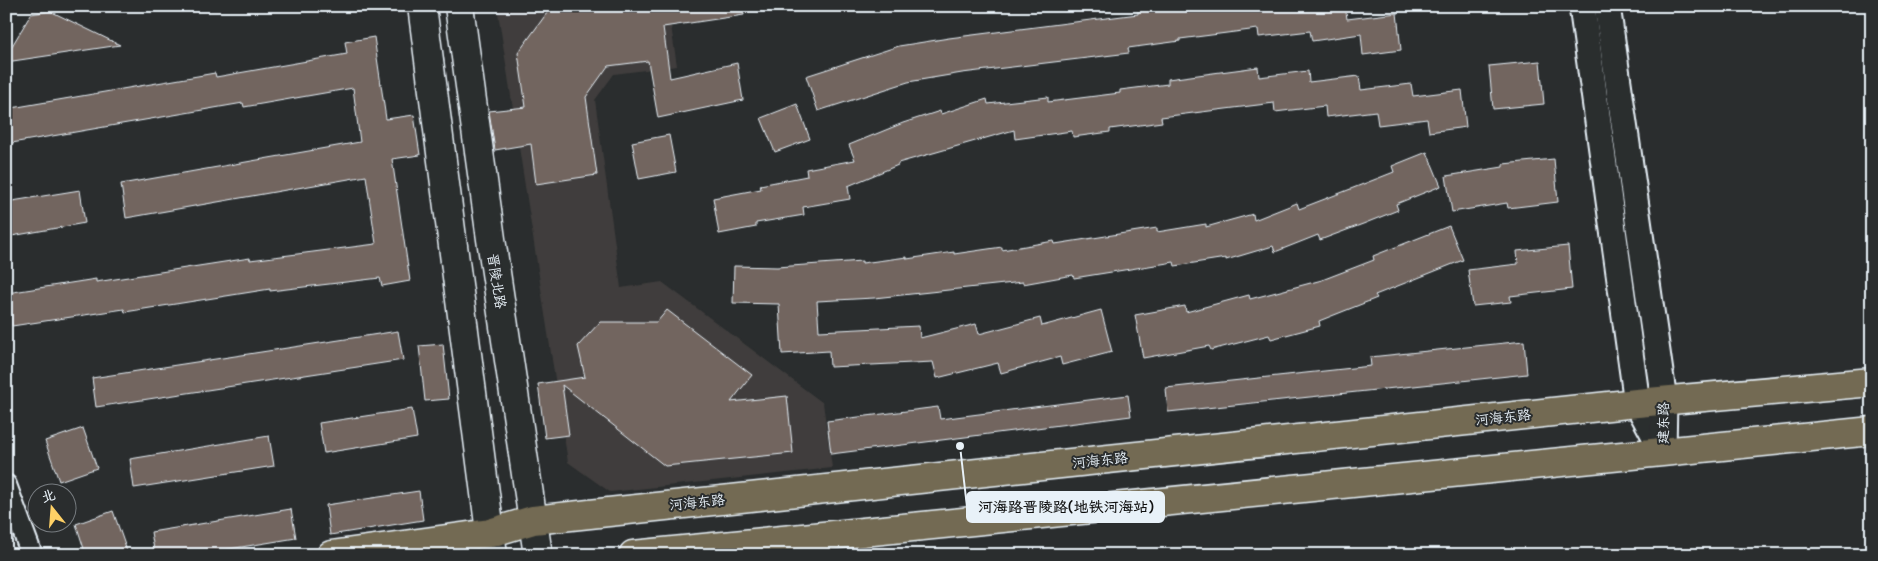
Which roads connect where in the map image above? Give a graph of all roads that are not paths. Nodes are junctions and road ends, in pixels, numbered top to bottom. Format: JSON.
{"nodes":[{"id":1,"x":422,"y":6,"type":"edge"},
{"id":2,"x":459,"y":6,"type":"edge"},
{"id":3,"x":1582,"y":6,"type":"edge"},
{"id":4,"x":1606,"y":6,"type":"edge"},
{"id":5,"x":1872,"y":382,"type":"edge"},
{"id":6,"x":1664,"y":400,"type":"junction"},
{"id":7,"x":1637,"y":403,"type":"junction"},
{"id":8,"x":1872,"y":431,"type":"edge"},
{"id":9,"x":1663,"y":451,"type":"junction"},
{"id":10,"x":6,"y":485,"type":"edge"},
{"id":11,"x":533,"y":520,"type":"junction"},
{"id":12,"x":491,"y":544,"type":"edge"},
{"id":13,"x":32,"y":555,"type":"edge"},
{"id":14,"x":332,"y":555,"type":"edge"},
{"id":15,"x":538,"y":555,"type":"edge"},
{"id":16,"x":633,"y":555,"type":"edge"}],
"edges":[{"from":1,"to":12,"type":"main road"},
{"from":2,"to":11,"type":"main road","name":"晋陵北路"},
{"from":3,"to":7,"type":"street","name":"建东路"},
{"from":4,"to":6,"type":"street","name":"建东路"},
{"from":5,"to":6,"type":"main road","name":"河海东路"},
{"from":6,"to":7,"type":"main road","name":"河海东路"},
{"from":6,"to":9,"type":"street","name":"建东路"},
{"from":7,"to":9,"type":"street","name":"建东路"},
{"from":7,"to":11,"type":"main road","name":"河海东路"},
{"from":8,"to":9,"type":"main road"},
{"from":9,"to":16,"type":"main road"},
{"from":10,"to":13,"type":"street"},
{"from":11,"to":12,"type":"main road","name":"河海东路"},
{"from":11,"to":15,"type":"main road","name":"晋陵北路"},
{"from":12,"to":14,"type":"main road","name":"河海东路"}]}
